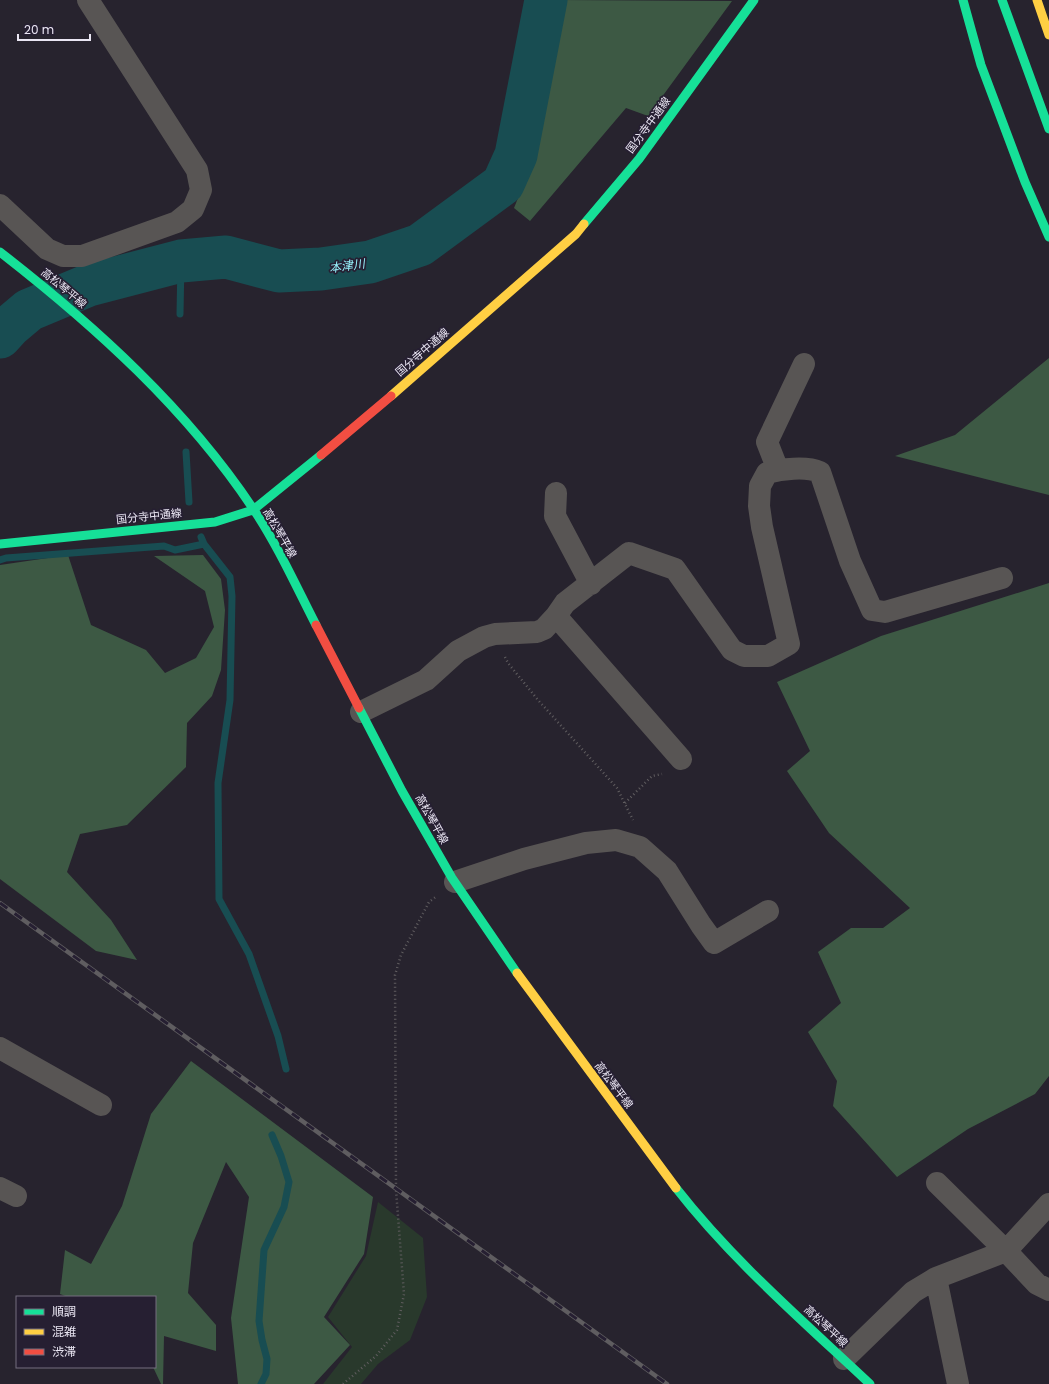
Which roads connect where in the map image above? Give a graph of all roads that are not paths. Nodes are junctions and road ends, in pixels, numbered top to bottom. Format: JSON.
{"nodes":[{"id":1,"x":88,"y":0,"type":"edge"},
{"id":2,"x":754,"y":0,"type":"edge"},
{"id":3,"x":963,"y":0,"type":"edge"},
{"id":4,"x":1002,"y":0,"type":"edge"},
{"id":5,"x":1036,"y":0,"type":"edge"},
{"id":6,"x":1049,"y":35,"type":"edge"},
{"id":7,"x":1049,"y":129,"type":"edge"},
{"id":8,"x":0,"y":205,"type":"edge"},
{"id":9,"x":1049,"y":237,"type":"edge"},
{"id":10,"x":0,"y":252,"type":"edge"},
{"id":11,"x":804,"y":364,"type":"dead end"},
{"id":12,"x":778,"y":470,"type":"junction"},
{"id":13,"x":556,"y":493,"type":"dead end"},
{"id":14,"x":253,"y":510,"type":"junction"},
{"id":15,"x":0,"y":544,"type":"edge"},
{"id":16,"x":1002,"y":578,"type":"dead end"},
{"id":17,"x":591,"y":584,"type":"junction"},
{"id":18,"x":556,"y":616,"type":"junction"},
{"id":19,"x":361,"y":712,"type":"junction"},
{"id":20,"x":681,"y":759,"type":"road end"},
{"id":21,"x":455,"y":882,"type":"junction"},
{"id":22,"x":768,"y":911,"type":"dead end"},
{"id":23,"x":0,"y":1048,"type":"edge"},
{"id":24,"x":101,"y":1105,"type":"dead end"},
{"id":25,"x":937,"y":1183,"type":"dead end"},
{"id":26,"x":1049,"y":1204,"type":"edge"},
{"id":27,"x":1006,"y":1251,"type":"junction"},
{"id":28,"x":936,"y":1278,"type":"junction"},
{"id":29,"x":1049,"y":1290,"type":"edge"},
{"id":30,"x":844,"y":1359,"type":"junction"},
{"id":31,"x":870,"y":1384,"type":"edge"},
{"id":32,"x":958,"y":1384,"type":"edge"}],
"edges":[{"from":1,"to":8,"type":"street"},
{"from":2,"to":14,"type":"main road","name":"国分寺中通線"},
{"from":3,"to":9,"type":"main road"},
{"from":4,"to":7,"type":"main road"},
{"from":5,"to":6,"type":"main road"},
{"from":10,"to":14,"type":"main road","name":"高松琴平線"},
{"from":11,"to":12,"type":"street"},
{"from":12,"to":16,"type":"street"},
{"from":12,"to":17,"type":"street"},
{"from":13,"to":17,"type":"street"},
{"from":14,"to":15,"type":"main road","name":"国分寺中通線"},
{"from":14,"to":19,"type":"main road","name":"高松琴平線"},
{"from":17,"to":18,"type":"street"},
{"from":18,"to":19,"type":"street"},
{"from":18,"to":20,"type":"street"},
{"from":19,"to":21,"type":"main road","name":"高松琴平線"},
{"from":21,"to":22,"type":"street"},
{"from":21,"to":30,"type":"main road","name":"高松琴平線"},
{"from":23,"to":24,"type":"street"},
{"from":25,"to":27,"type":"street"},
{"from":26,"to":27,"type":"street"},
{"from":27,"to":28,"type":"street"},
{"from":27,"to":29,"type":"street"},
{"from":28,"to":30,"type":"street"},
{"from":28,"to":32,"type":"street"},
{"from":30,"to":31,"type":"main road","name":"高松琴平線"}]}
